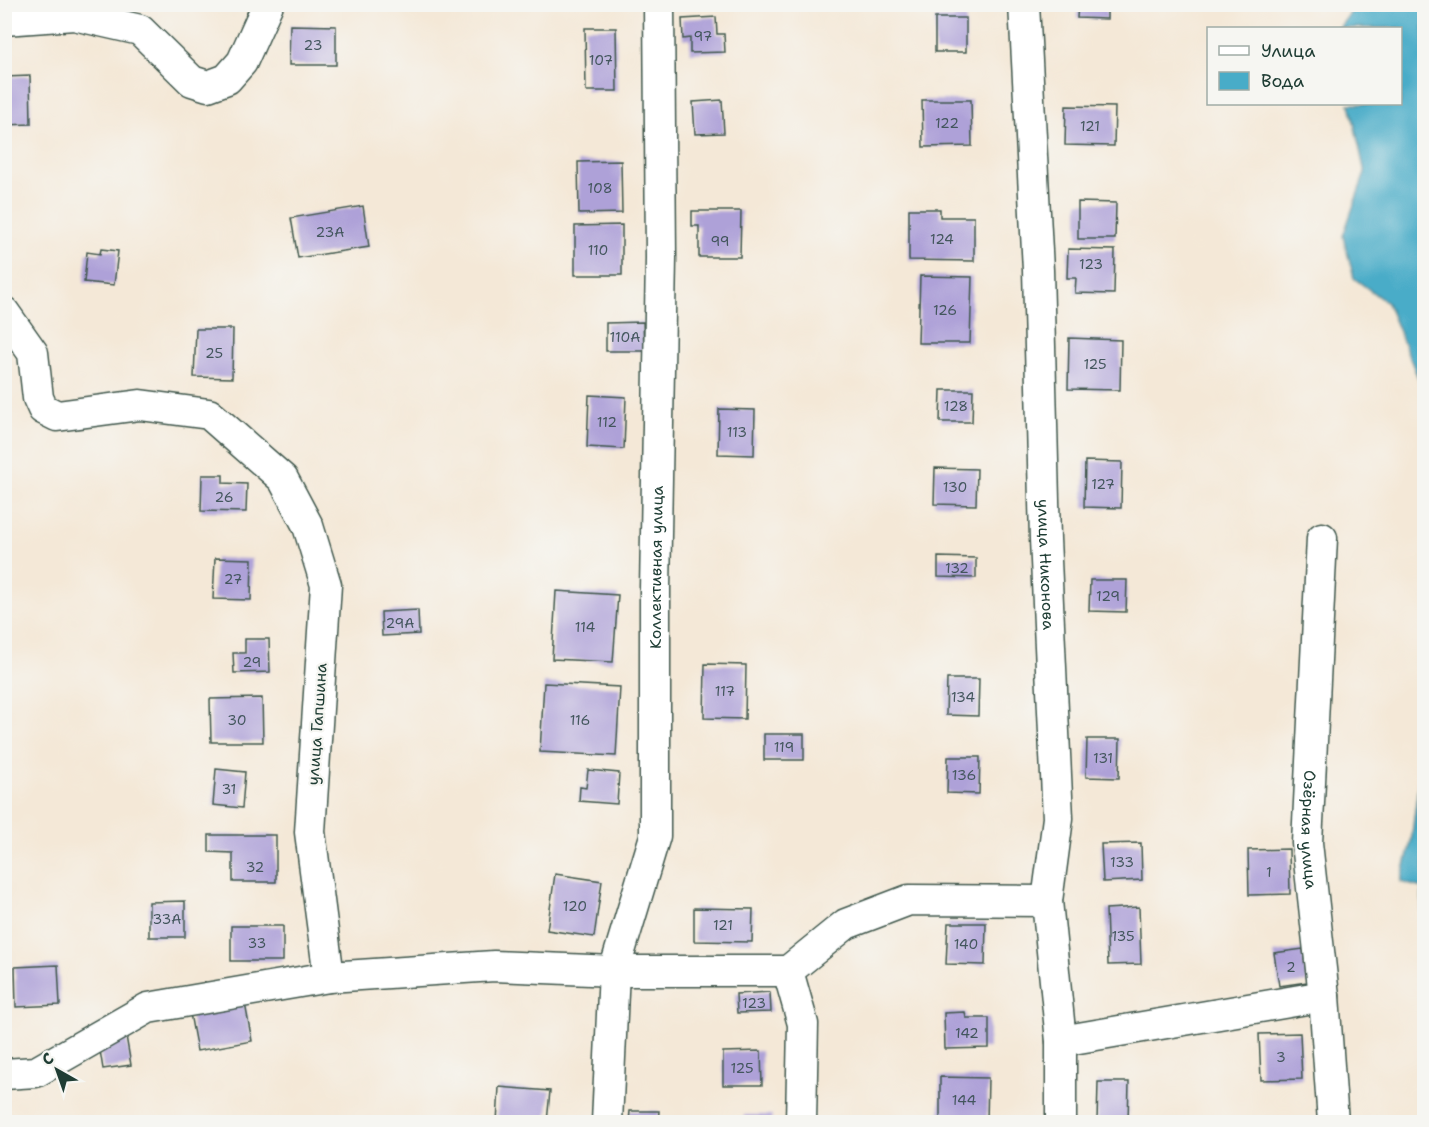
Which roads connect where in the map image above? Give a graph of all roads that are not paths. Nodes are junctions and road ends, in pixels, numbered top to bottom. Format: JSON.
{"nodes":[{"id":1,"x":268,"y":4,"type":"edge"},
{"id":2,"x":659,"y":4,"type":"edge"},
{"id":3,"x":1024,"y":4,"type":"edge"},
{"id":4,"x":4,"y":20,"type":"edge"},
{"id":5,"x":4,"y":312,"type":"edge"},
{"id":6,"x":1322,"y":538,"type":"dead end"},
{"id":7,"x":1047,"y":901,"type":"junction"},
{"id":8,"x":614,"y":971,"type":"junction"},
{"id":9,"x":788,"y":971,"type":"junction"},
{"id":10,"x":329,"y":977,"type":"junction"},
{"id":11,"x":1324,"y":996,"type":"junction"},
{"id":12,"x":1061,"y":1041,"type":"junction"},
{"id":13,"x":4,"y":1074,"type":"edge"},
{"id":14,"x":607,"y":1122,"type":"edge"},
{"id":15,"x":801,"y":1122,"type":"edge"},
{"id":16,"x":1061,"y":1122,"type":"edge"},
{"id":17,"x":1333,"y":1122,"type":"edge"}],
"edges":[{"from":1,"to":4,"type":"street"},
{"from":2,"to":8,"type":"street","name":"Коллективная улица"},
{"from":3,"to":7,"type":"street","name":"улица Никонова"},
{"from":5,"to":10,"type":"street","name":"улица Гапшина"},
{"from":6,"to":11,"type":"street","name":"Озёрная улица"},
{"from":7,"to":9,"type":"street"},
{"from":7,"to":12,"type":"street","name":"улица Никонова"},
{"from":8,"to":9,"type":"street"},
{"from":8,"to":10,"type":"street"},
{"from":8,"to":14,"type":"street","name":"Коллективная улица"},
{"from":9,"to":15,"type":"street"},
{"from":10,"to":13,"type":"street"},
{"from":11,"to":12,"type":"street"},
{"from":11,"to":17,"type":"street","name":"Озёрная улица"},
{"from":12,"to":16,"type":"street","name":"улица Никонова"}]}
